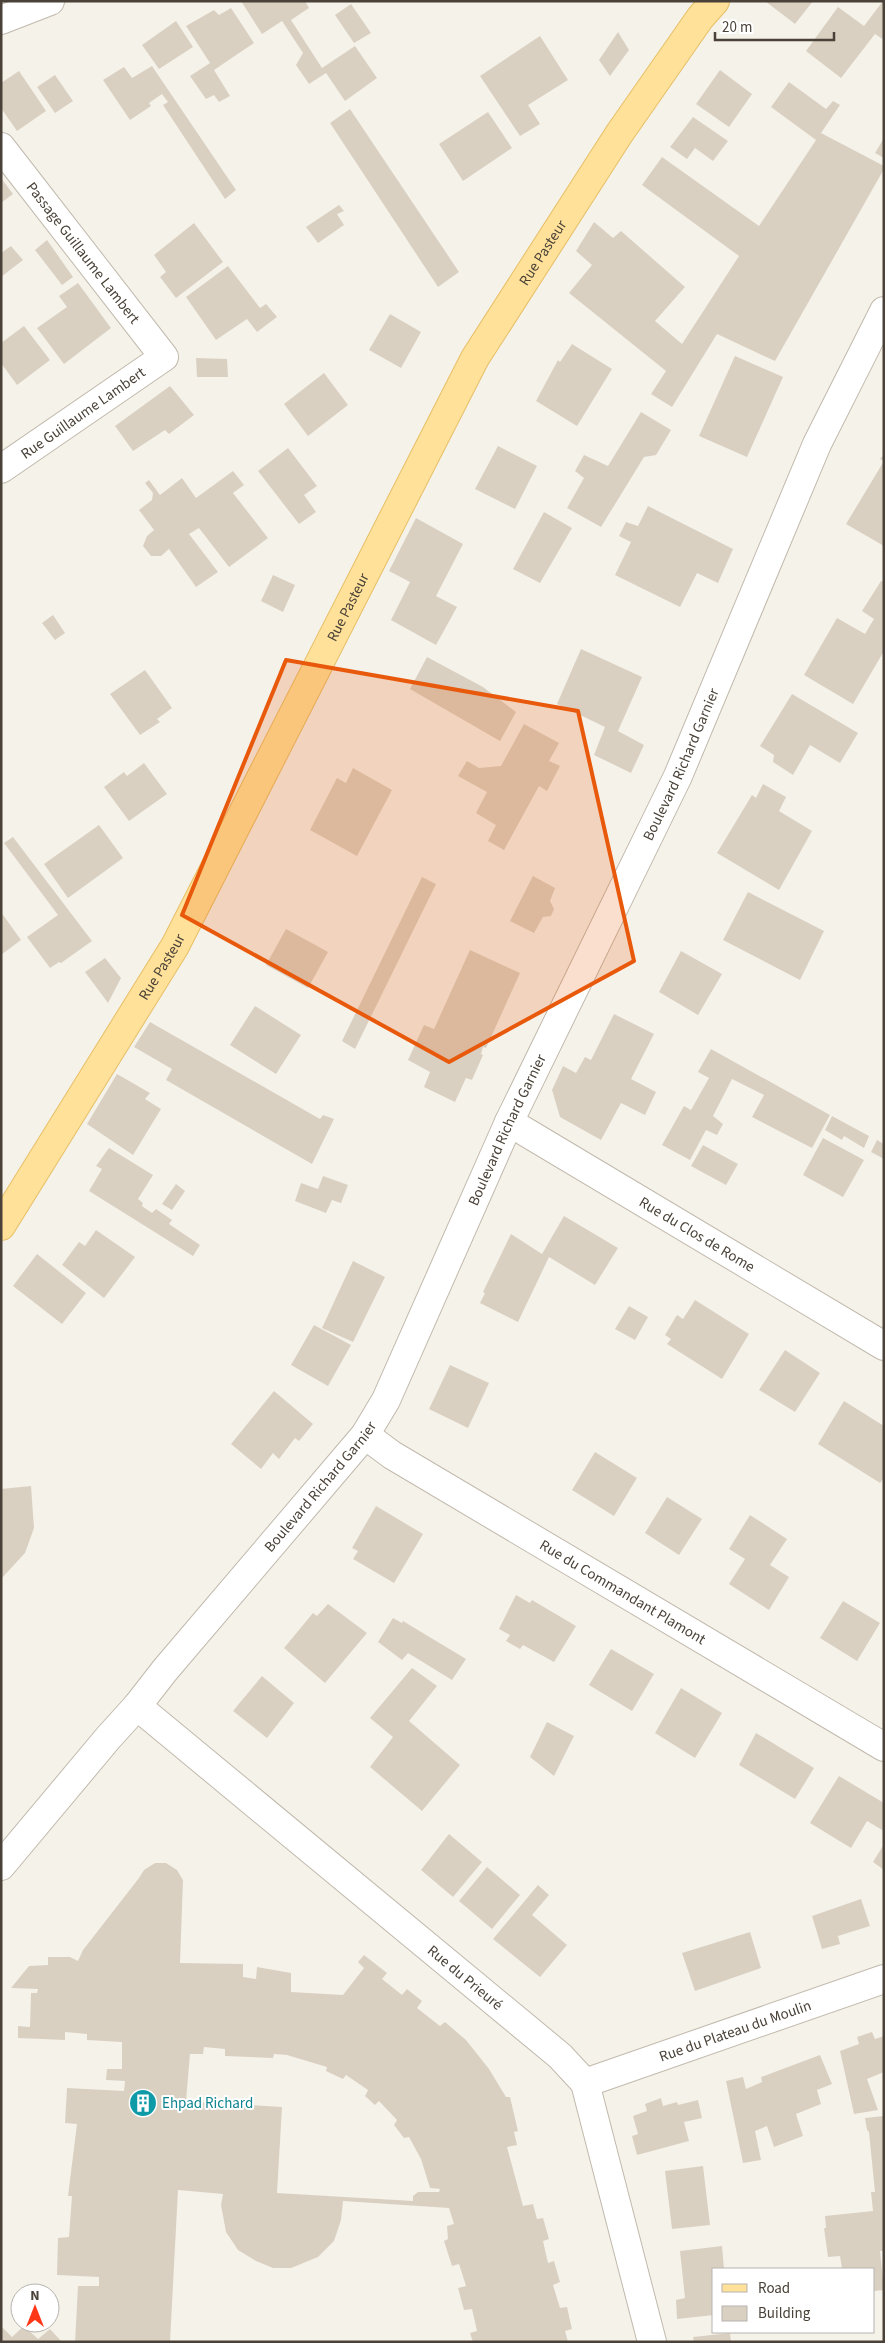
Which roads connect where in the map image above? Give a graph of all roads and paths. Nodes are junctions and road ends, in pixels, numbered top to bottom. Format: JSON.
{"nodes":[{"id":1,"x":50,"y":1,"type":"edge"},
{"id":2,"x":715,"y":1,"type":"edge"},
{"id":3,"x":1,"y":20,"type":"edge"},
{"id":4,"x":1,"y":147,"type":"edge"},
{"id":5,"x":884,"y":311,"type":"edge"},
{"id":6,"x":164,"y":357,"type":"joint"},
{"id":7,"x":1,"y":469,"type":"edge"},
{"id":8,"x":509,"y":1122,"type":"junction"},
{"id":9,"x":1,"y":1226,"type":"edge"},
{"id":10,"x":884,"y":1346,"type":"edge"},
{"id":11,"x":365,"y":1436,"type":"junction"},
{"id":12,"x":137,"y":1706,"type":"junction"},
{"id":13,"x":884,"y":1747,"type":"edge"},
{"id":14,"x":1,"y":1866,"type":"edge"},
{"id":15,"x":884,"y":1979,"type":"edge"},
{"id":16,"x":585,"y":2083,"type":"junction"},
{"id":17,"x":652,"y":2342,"type":"edge"}],
"edges":[{"from":1,"to":3,"type":"street"},
{"from":2,"to":9,"type":"main road","name":"Rue Pasteur"},
{"from":4,"to":6,"type":"street","name":"Passage Guillaume Lambert"},
{"from":5,"to":8,"type":"street","name":"Boulevard Richard Garnier"},
{"from":6,"to":7,"type":"street","name":"Rue Guillaume Lambert"},
{"from":8,"to":10,"type":"street","name":"Rue du Clos de Rome"},
{"from":8,"to":11,"type":"street","name":"Boulevard Richard Garnier"},
{"from":11,"to":12,"type":"street","name":"Boulevard Richard Garnier"},
{"from":11,"to":13,"type":"street","name":"Rue du Commandant Plamont"},
{"from":12,"to":14,"type":"street","name":"Boulevard Richard Garnier"},
{"from":12,"to":16,"type":"street","name":"Rue du Prieuré"},
{"from":15,"to":16,"type":"street","name":"Rue du Plateau du Moulin"},
{"from":16,"to":17,"type":"street","name":"Rue du Prieuré"}]}
